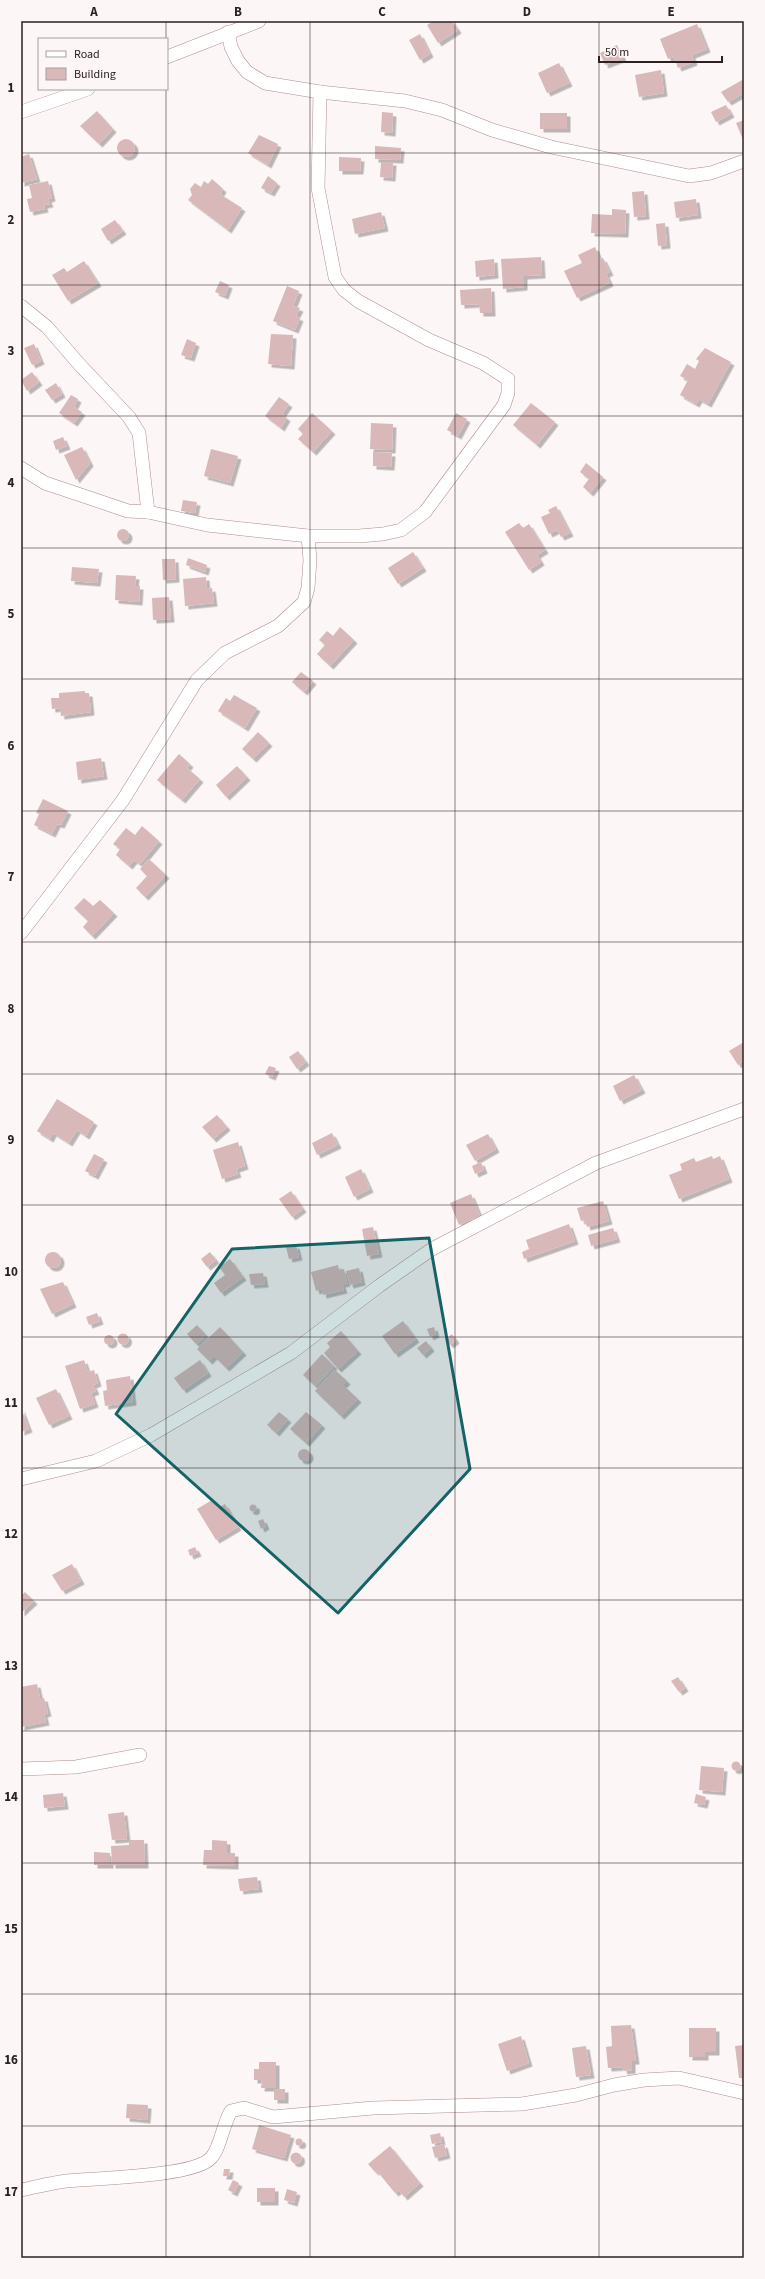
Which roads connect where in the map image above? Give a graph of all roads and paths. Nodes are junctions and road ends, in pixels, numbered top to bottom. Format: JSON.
{"nodes":[{"id":1,"x":259,"y":21,"type":"edge"},
{"id":2,"x":228,"y":32,"type":"junction"},
{"id":3,"x":168,"y":57,"type":"edge"},
{"id":4,"x":85,"y":90,"type":"edge"},
{"id":5,"x":320,"y":92,"type":"junction"},
{"id":6,"x":21,"y":112,"type":"edge"},
{"id":7,"x":744,"y":161,"type":"edge"},
{"id":8,"x":21,"y":306,"type":"edge"},
{"id":9,"x":21,"y":468,"type":"edge"},
{"id":10,"x":148,"y":512,"type":"junction"},
{"id":11,"x":308,"y":536,"type":"junction"},
{"id":12,"x":21,"y":934,"type":"edge"},
{"id":13,"x":744,"y":1109,"type":"edge"},
{"id":14,"x":21,"y":1479,"type":"edge"},
{"id":15,"x":140,"y":1755,"type":"dead end"},
{"id":16,"x":21,"y":1769,"type":"edge"},
{"id":17,"x":744,"y":2093,"type":"edge"},
{"id":18,"x":21,"y":2190,"type":"edge"}],
"edges":[{"from":1,"to":2,"type":"street"},
{"from":2,"to":3,"type":"street"},
{"from":2,"to":5,"type":"street"},
{"from":4,"to":6,"type":"street"},
{"from":5,"to":7,"type":"street"},
{"from":5,"to":11,"type":"street"},
{"from":8,"to":10,"type":"street"},
{"from":9,"to":10,"type":"street"},
{"from":10,"to":11,"type":"street"},
{"from":11,"to":12,"type":"street"},
{"from":13,"to":14,"type":"street"},
{"from":15,"to":16,"type":"street"},
{"from":17,"to":18,"type":"street"}]}
